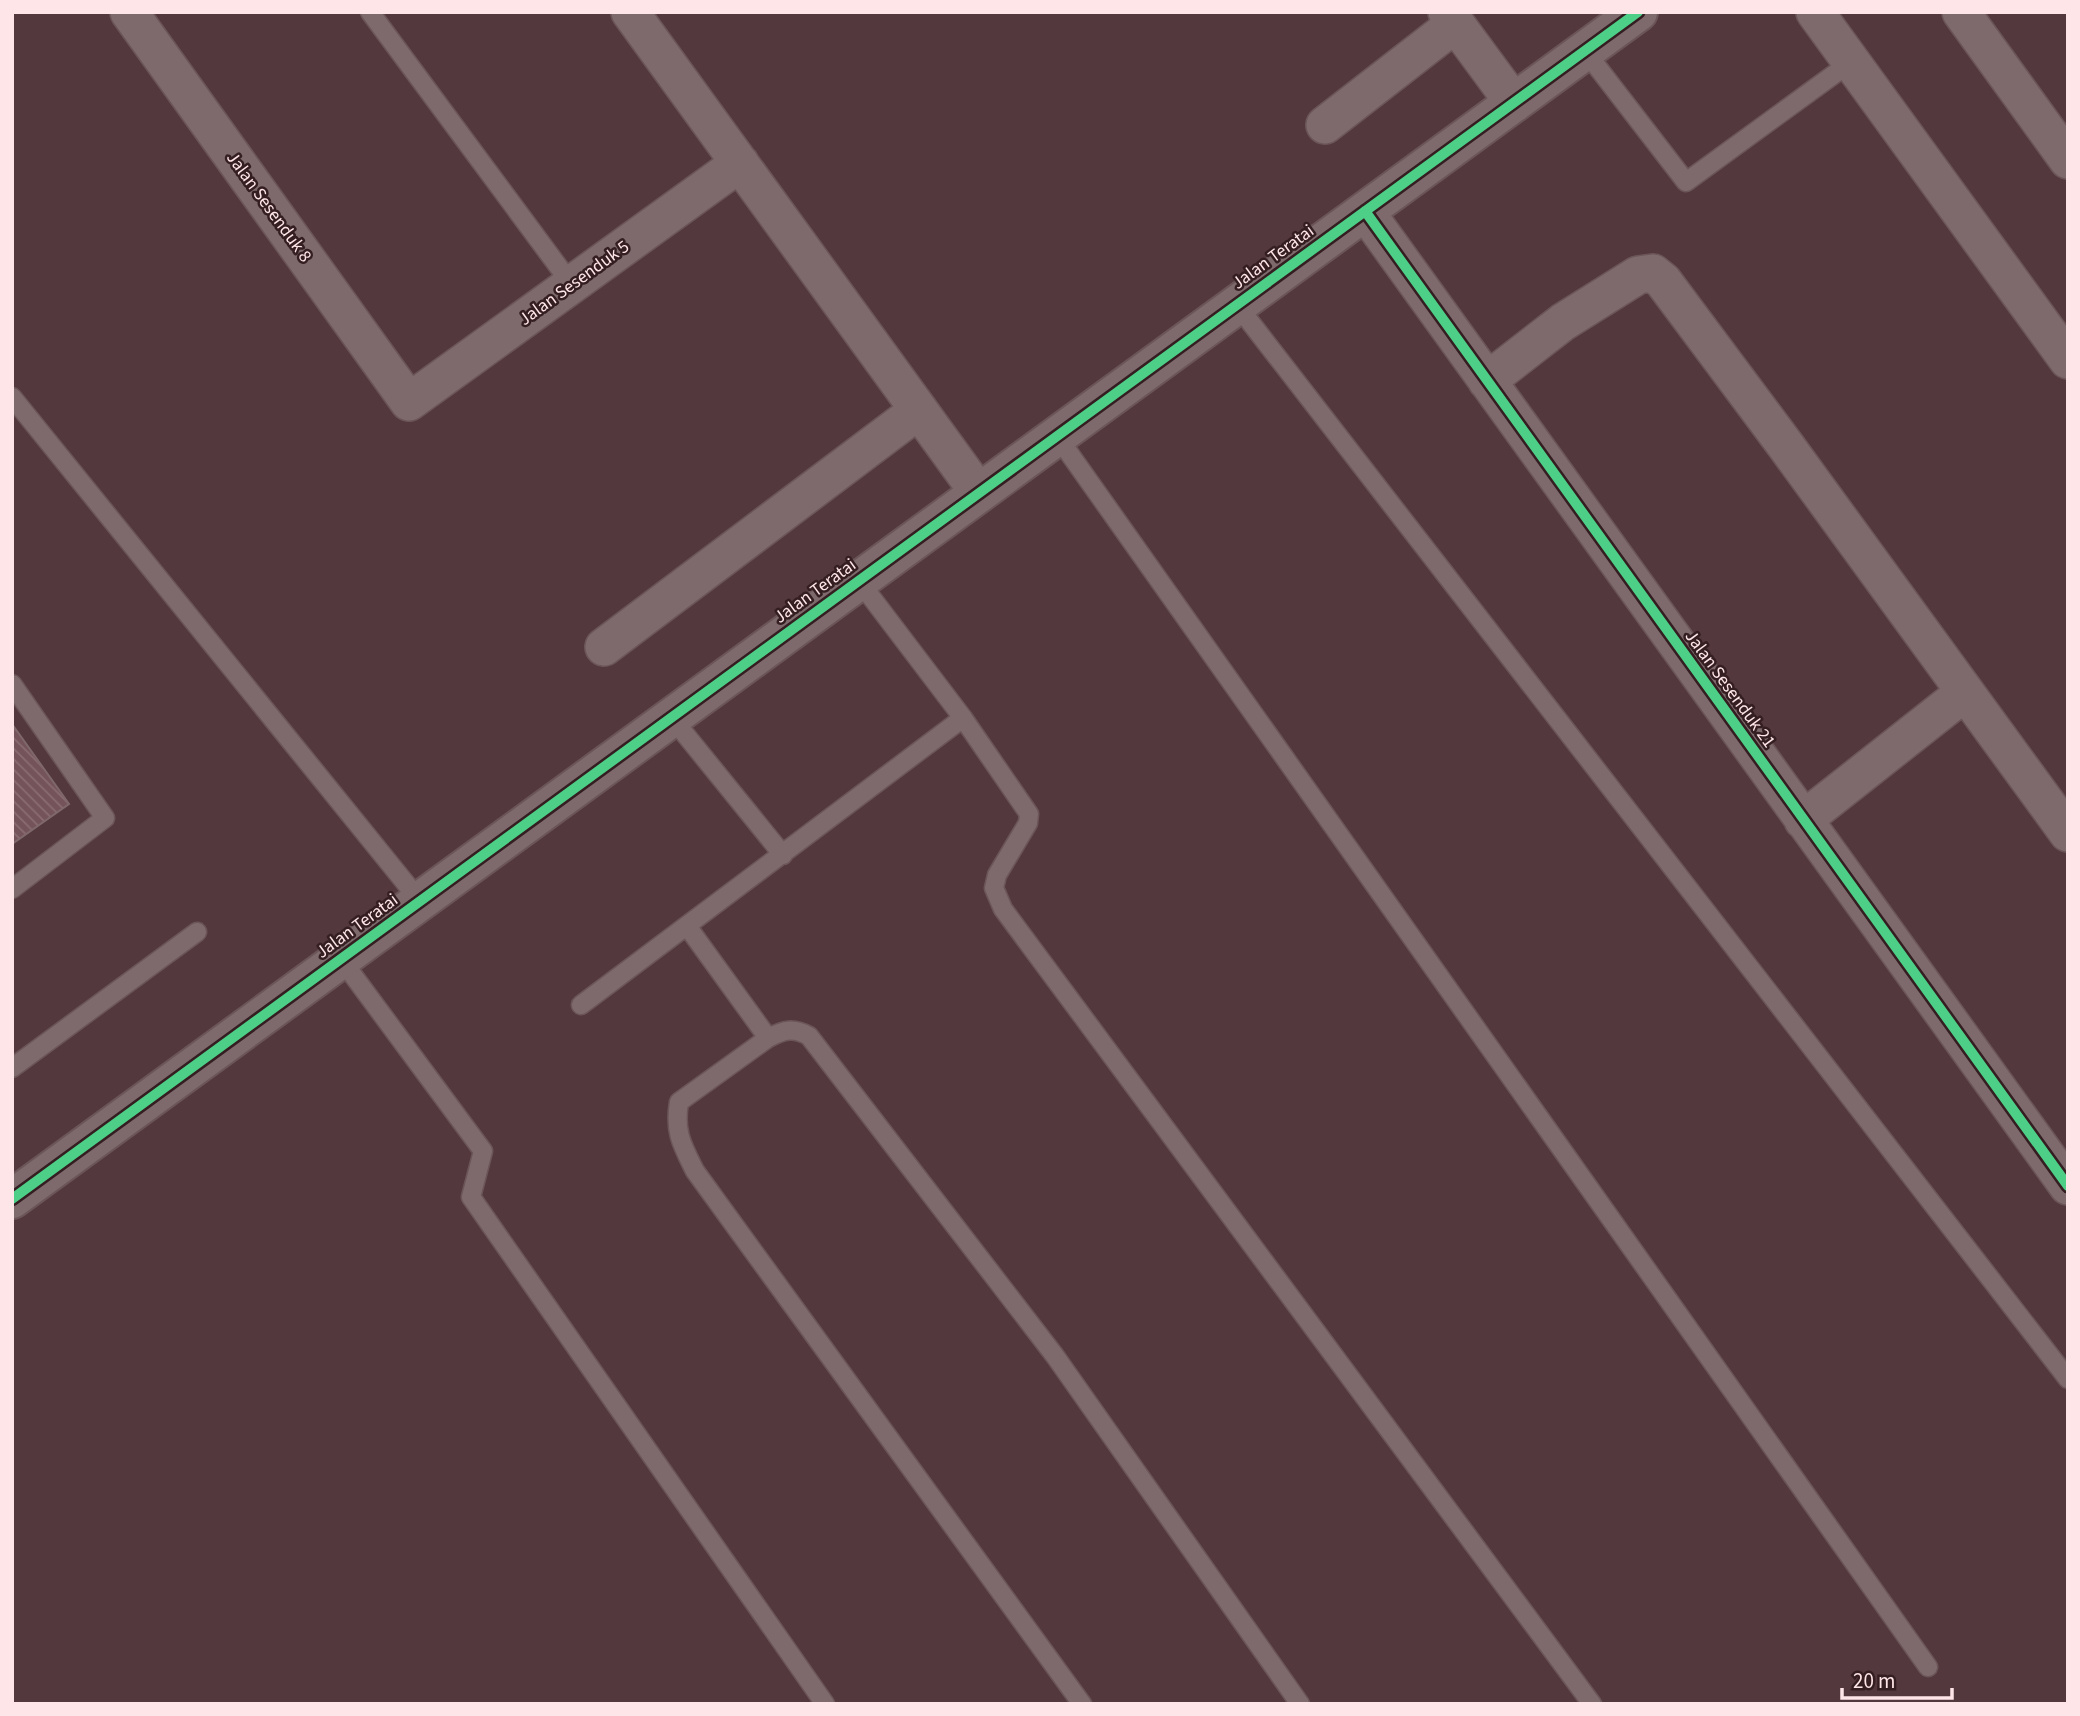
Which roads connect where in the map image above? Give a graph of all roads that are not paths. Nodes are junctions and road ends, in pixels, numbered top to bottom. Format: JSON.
{"nodes":[{"id":1,"x":129,"y":12,"type":"edge"},
{"id":2,"x":370,"y":12,"type":"edge"},
{"id":3,"x":630,"y":12,"type":"edge"},
{"id":4,"x":1638,"y":12,"type":"edge"},
{"id":5,"x":1815,"y":12,"type":"edge"},
{"id":6,"x":1961,"y":12,"type":"edge"},
{"id":7,"x":1451,"y":18,"type":"edge"},
{"id":8,"x":1585,"y":51,"type":"junction"},
{"id":9,"x":1851,"y":62,"type":"junction"},
{"id":10,"x":1514,"y":103,"type":"junction"},
{"id":11,"x":1325,"y":125,"type":"dead end"},
{"id":12,"x":2068,"y":160,"type":"edge"},
{"id":13,"x":740,"y":163,"type":"junction"},
{"id":14,"x":1365,"y":211,"type":"junction"},
{"id":15,"x":572,"y":285,"type":"junction"},
{"id":16,"x":1237,"y":305,"type":"junction"},
{"id":17,"x":2068,"y":360,"type":"edge"},
{"id":18,"x":1487,"y":381,"type":"junction"},
{"id":19,"x":12,"y":397,"type":"edge"},
{"id":20,"x":409,"y":402,"type":"joint"},
{"id":21,"x":919,"y":410,"type":"junction"},
{"id":22,"x":1057,"y":436,"type":"junction"},
{"id":23,"x":979,"y":493,"type":"junction"},
{"id":24,"x":859,"y":581,"type":"junction"},
{"id":25,"x":604,"y":647,"type":"dead end"},
{"id":26,"x":12,"y":684,"type":"edge"},
{"id":27,"x":1964,"y":693,"type":"junction"},
{"id":28,"x":672,"y":718,"type":"junction"},
{"id":29,"x":963,"y":718,"type":"junction"},
{"id":30,"x":1803,"y":820,"type":"junction"},
{"id":31,"x":2068,"y":833,"type":"edge"},
{"id":32,"x":783,"y":855,"type":"junction"},
{"id":33,"x":12,"y":889,"type":"edge"},
{"id":34,"x":420,"y":901,"type":"junction"},
{"id":35,"x":687,"y":926,"type":"junction"},
{"id":36,"x":197,"y":932,"type":"dead end"},
{"id":37,"x":341,"y":959,"type":"junction"},
{"id":38,"x":580,"y":1005,"type":"dead end"},
{"id":39,"x":768,"y":1038,"type":"junction"},
{"id":40,"x":12,"y":1068,"type":"edge"},
{"id":41,"x":2068,"y":1186,"type":"edge"},
{"id":42,"x":12,"y":1199,"type":"edge"},
{"id":43,"x":2068,"y":1379,"type":"edge"},
{"id":44,"x":1928,"y":1667,"type":"dead end"},
{"id":45,"x":825,"y":1704,"type":"edge"},
{"id":46,"x":1082,"y":1704,"type":"edge"},
{"id":47,"x":1300,"y":1704,"type":"edge"},
{"id":48,"x":1592,"y":1704,"type":"edge"}],
"edges":[{"from":1,"to":20,"type":"street","name":"Jalan Sesenduk 8"},
{"from":2,"to":15,"type":"lane"},
{"from":3,"to":13,"type":"street"},
{"from":4,"to":8,"type":"street","name":"Jalan Teratai"},
{"from":5,"to":9,"type":"street"},
{"from":6,"to":12,"type":"street"},
{"from":7,"to":10,"type":"street"},
{"from":7,"to":11,"type":"street"},
{"from":8,"to":9,"type":"lane"},
{"from":8,"to":10,"type":"street","name":"Jalan Teratai"},
{"from":9,"to":17,"type":"street"},
{"from":10,"to":14,"type":"street","name":"Jalan Teratai"},
{"from":13,"to":15,"type":"street","name":"Jalan Sesenduk 5"},
{"from":13,"to":21,"type":"street"},
{"from":14,"to":16,"type":"street","name":"Jalan Teratai"},
{"from":14,"to":18,"type":"street","name":"Jalan Sesenduk 21"},
{"from":15,"to":20,"type":"street","name":"Jalan Sesenduk 5"},
{"from":16,"to":22,"type":"street","name":"Jalan Teratai"},
{"from":16,"to":43,"type":"lane"},
{"from":18,"to":27,"type":"street"},
{"from":18,"to":30,"type":"street","name":"Jalan Sesenduk 21"},
{"from":19,"to":34,"type":"lane"},
{"from":21,"to":23,"type":"street"},
{"from":21,"to":25,"type":"street"},
{"from":22,"to":23,"type":"street","name":"Jalan Teratai"},
{"from":22,"to":44,"type":"lane"},
{"from":23,"to":24,"type":"street","name":"Jalan Teratai"},
{"from":24,"to":28,"type":"street","name":"Jalan Teratai"},
{"from":24,"to":29,"type":"lane"},
{"from":26,"to":33,"type":"lane"},
{"from":27,"to":30,"type":"street"},
{"from":27,"to":31,"type":"street"},
{"from":28,"to":32,"type":"lane"},
{"from":28,"to":34,"type":"street","name":"Jalan Teratai"},
{"from":29,"to":32,"type":"lane"},
{"from":29,"to":48,"type":"lane"},
{"from":30,"to":41,"type":"street","name":"Jalan Sesenduk 21"},
{"from":32,"to":35,"type":"lane"},
{"from":34,"to":37,"type":"street","name":"Jalan Teratai"},
{"from":35,"to":38,"type":"lane"},
{"from":35,"to":39,"type":"lane"},
{"from":36,"to":40,"type":"lane"},
{"from":37,"to":42,"type":"street","name":"Jalan Teratai"},
{"from":37,"to":45,"type":"lane"},
{"from":39,"to":46,"type":"lane"},
{"from":39,"to":47,"type":"lane"}]}
